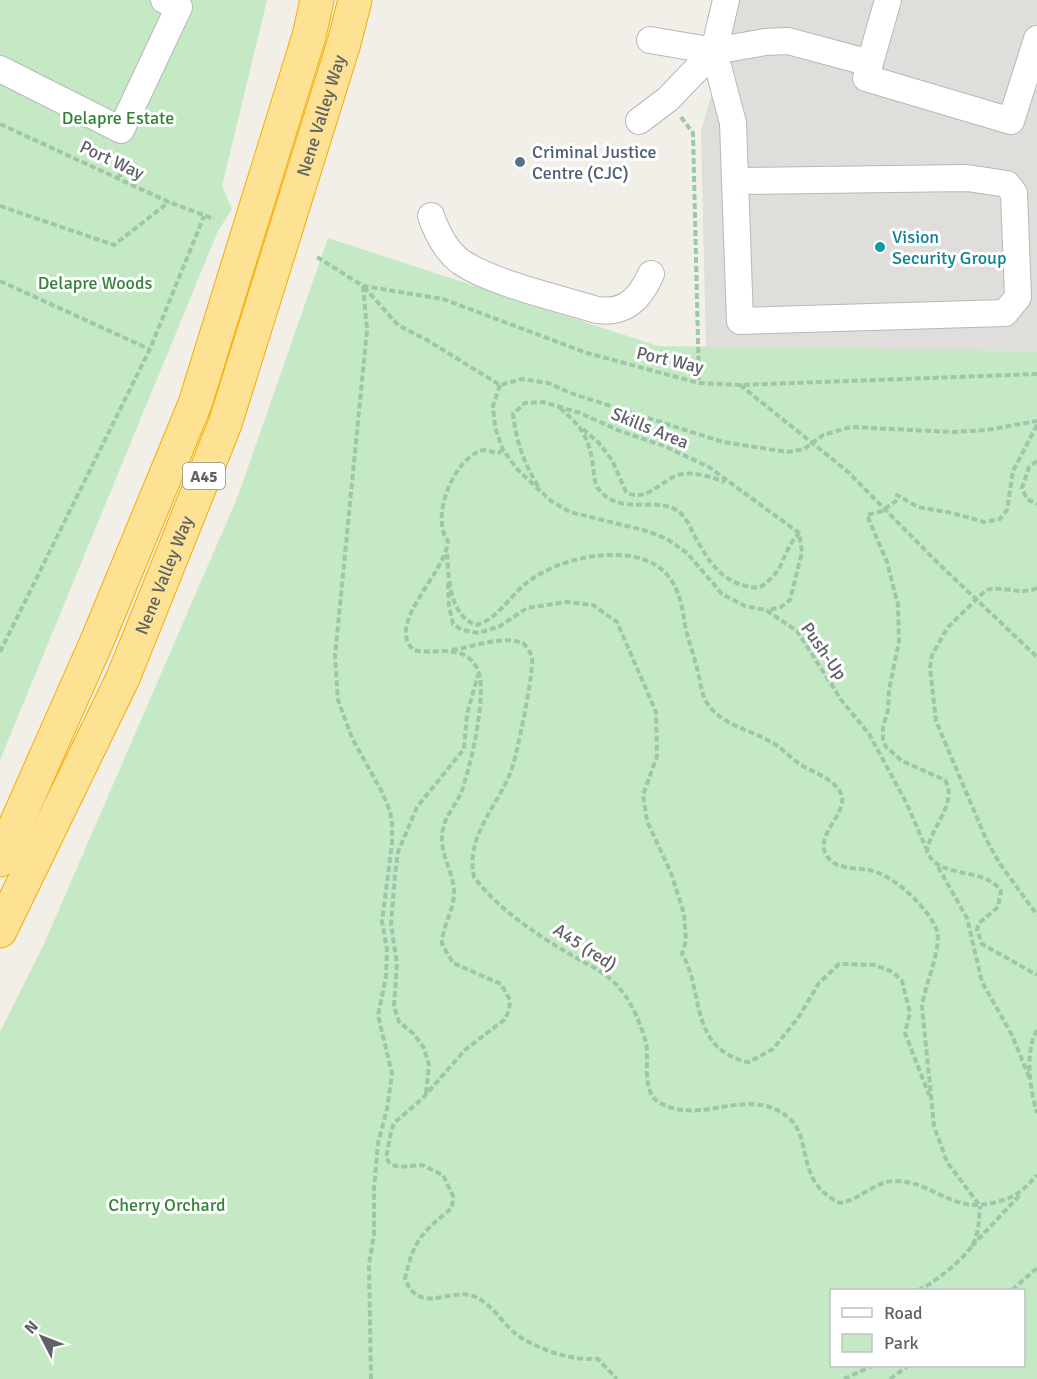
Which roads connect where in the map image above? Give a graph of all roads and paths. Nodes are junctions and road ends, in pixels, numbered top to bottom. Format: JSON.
{"nodes":[{"id":1,"x":164,"y":0,"type":"edge"},
{"id":2,"x":317,"y":0,"type":"edge"},
{"id":3,"x":355,"y":0,"type":"edge"},
{"id":4,"x":726,"y":0,"type":"edge"},
{"id":5,"x":888,"y":0,"type":"edge"},
{"id":6,"x":1037,"y":39,"type":"edge"},
{"id":7,"x":650,"y":40,"type":"dead end"},
{"id":8,"x":714,"y":51,"type":"junction"},
{"id":9,"x":870,"y":63,"type":"junction"},
{"id":10,"x":0,"y":69,"type":"edge"},
{"id":11,"x":668,"y":99,"type":"junction"},
{"id":12,"x":639,"y":121,"type":"dead end"},
{"id":13,"x":0,"y":124,"type":"edge"},
{"id":14,"x":737,"y":181,"type":"junction"},
{"id":15,"x":169,"y":202,"type":"junction"},
{"id":16,"x":0,"y":206,"type":"edge"},
{"id":17,"x":204,"y":216,"type":"junction"},
{"id":18,"x":431,"y":216,"type":"dead end"},
{"id":19,"x":214,"y":219,"type":"dead end"},
{"id":20,"x":317,"y":257,"type":"dead end"},
{"id":21,"x":651,"y":274,"type":"dead end"},
{"id":22,"x":0,"y":281,"type":"edge"},
{"id":23,"x":363,"y":286,"type":"junction"},
{"id":24,"x":150,"y":349,"type":"junction"},
{"id":25,"x":1037,"y":374,"type":"edge"},
{"id":26,"x":699,"y":383,"type":"junction"},
{"id":27,"x":500,"y":385,"type":"junction"},
{"id":28,"x":740,"y":385,"type":"junction"},
{"id":29,"x":558,"y":406,"type":"junction"},
{"id":30,"x":1037,"y":423,"type":"edge"},
{"id":31,"x":581,"y":427,"type":"junction"},
{"id":32,"x":813,"y":442,"type":"junction"},
{"id":33,"x":503,"y":450,"type":"junction"},
{"id":34,"x":1037,"y":461,"type":"edge"},
{"id":35,"x":728,"y":483,"type":"junction"},
{"id":36,"x":542,"y":492,"type":"junction"},
{"id":37,"x":1037,"y":504,"type":"edge"},
{"id":38,"x":885,"y":509,"type":"junction"},
{"id":39,"x":799,"y":533,"type":"junction"},
{"id":40,"x":447,"y":554,"type":"junction"},
{"id":41,"x":447,"y":573,"type":"junction"},
{"id":42,"x":1037,"y":588,"type":"edge"},
{"id":43,"x":975,"y":599,"type":"junction"},
{"id":44,"x":766,"y":610,"type":"junction"},
{"id":45,"x":449,"y":651,"type":"junction"},
{"id":46,"x":0,"y":652,"type":"edge"},
{"id":47,"x":1037,"y":657,"type":"edge"},
{"id":48,"x":478,"y":673,"type":"junction"},
{"id":49,"x":926,"y":849,"type":"junction"},
{"id":50,"x":0,"y":860,"type":"edge"},
{"id":51,"x":935,"y":864,"type":"junction"},
{"id":52,"x":1037,"y":915,"type":"edge"},
{"id":53,"x":0,"y":931,"type":"edge"},
{"id":54,"x":1037,"y":975,"type":"edge"},
{"id":55,"x":1037,"y":1030,"type":"edge"},
{"id":56,"x":1029,"y":1077,"type":"junction"},
{"id":57,"x":422,"y":1099,"type":"junction"},
{"id":58,"x":932,"y":1101,"type":"junction"},
{"id":59,"x":1037,"y":1113,"type":"edge"},
{"id":60,"x":1037,"y":1175,"type":"edge"},
{"id":61,"x":1021,"y":1194,"type":"junction"},
{"id":62,"x":980,"y":1206,"type":"junction"},
{"id":63,"x":971,"y":1248,"type":"junction"},
{"id":64,"x":1037,"y":1268,"type":"edge"},
{"id":65,"x":920,"y":1289,"type":"edge"},
{"id":66,"x":1013,"y":1289,"type":"edge"},
{"id":67,"x":868,"y":1367,"type":"edge"},
{"id":68,"x":905,"y":1367,"type":"edge"},
{"id":69,"x":371,"y":1379,"type":"edge"},
{"id":70,"x":617,"y":1379,"type":"edge"},
{"id":71,"x":844,"y":1379,"type":"edge"},
{"id":72,"x":890,"y":1379,"type":"edge"}],
"edges":[{"from":1,"to":10,"type":"street"},
{"from":2,"to":50,"type":"highway","name":"Nene Valley Way","number":"A45"},
{"from":3,"to":53,"type":"highway","name":"Nene Valley Way","number":"A45"},
{"from":4,"to":8,"type":"street"},
{"from":5,"to":9,"type":"street"},
{"from":6,"to":9,"type":"street"},
{"from":7,"to":8,"type":"street"},
{"from":8,"to":9,"type":"street"},
{"from":8,"to":11,"type":"street"},
{"from":8,"to":14,"type":"street"},
{"from":11,"to":12,"type":"street"},
{"from":11,"to":26,"type":"path"},
{"from":13,"to":15,"type":"path","name":"Port Way"},
{"from":14,"to":14,"type":"street"},
{"from":15,"to":16,"type":"path"},
{"from":15,"to":17,"type":"path","name":"Port Way"},
{"from":17,"to":19,"type":"path","name":"Port Way"},
{"from":17,"to":24,"type":"path"},
{"from":18,"to":21,"type":"street"},
{"from":20,"to":23,"type":"path","name":"Port Way"},
{"from":22,"to":24,"type":"path"},
{"from":23,"to":26,"type":"path","name":"Port Way"},
{"from":23,"to":27,"type":"path"},
{"from":23,"to":69,"type":"path"},
{"from":24,"to":46,"type":"path"},
{"from":25,"to":28,"type":"path","name":"Port Way"},
{"from":26,"to":28,"type":"path","name":"Port Way"},
{"from":27,"to":32,"type":"path"},
{"from":27,"to":33,"type":"path"},
{"from":28,"to":32,"type":"path"},
{"from":29,"to":31,"type":"path","name":"Skills Area"},
{"from":29,"to":35,"type":"path","name":"Skills Area"},
{"from":29,"to":36,"type":"path","name":"Skills Area"},
{"from":30,"to":32,"type":"path"},
{"from":30,"to":38,"type":"path"},
{"from":31,"to":35,"type":"path","name":"Skills Area"},
{"from":31,"to":39,"type":"path","name":"Skills Area"},
{"from":32,"to":38,"type":"path"},
{"from":33,"to":36,"type":"path"},
{"from":33,"to":40,"type":"path"},
{"from":34,"to":37,"type":"path"},
{"from":35,"to":39,"type":"path","name":"Skills Area"},
{"from":36,"to":44,"type":"path","name":"Push-Up"},
{"from":38,"to":43,"type":"path"},
{"from":38,"to":49,"type":"path"},
{"from":39,"to":44,"type":"path"},
{"from":40,"to":41,"type":"path"},
{"from":40,"to":45,"type":"path"},
{"from":41,"to":58,"type":"path"},
{"from":41,"to":58,"type":"path"},
{"from":42,"to":43,"type":"path"},
{"from":43,"to":47,"type":"path"},
{"from":43,"to":52,"type":"path"},
{"from":44,"to":49,"type":"path","name":"Push-Up"},
{"from":45,"to":48,"type":"path"},
{"from":45,"to":62,"type":"path","name":"A45 (red)"},
{"from":48,"to":57,"type":"path"},
{"from":48,"to":57,"type":"path"},
{"from":49,"to":51,"type":"path","name":"Push-Up"},
{"from":51,"to":54,"type":"path"},
{"from":51,"to":56,"type":"path","name":"Push-Up"},
{"from":55,"to":56,"type":"path"},
{"from":56,"to":59,"type":"path"},
{"from":57,"to":70,"type":"path"},
{"from":58,"to":62,"type":"path"},
{"from":60,"to":61,"type":"path"},
{"from":61,"to":62,"type":"path"},
{"from":61,"to":63,"type":"path"},
{"from":62,"to":63,"type":"path"},
{"from":63,"to":65,"type":"path"},
{"from":64,"to":66,"type":"path"},
{"from":67,"to":71,"type":"path"},
{"from":68,"to":72,"type":"path"}]}
